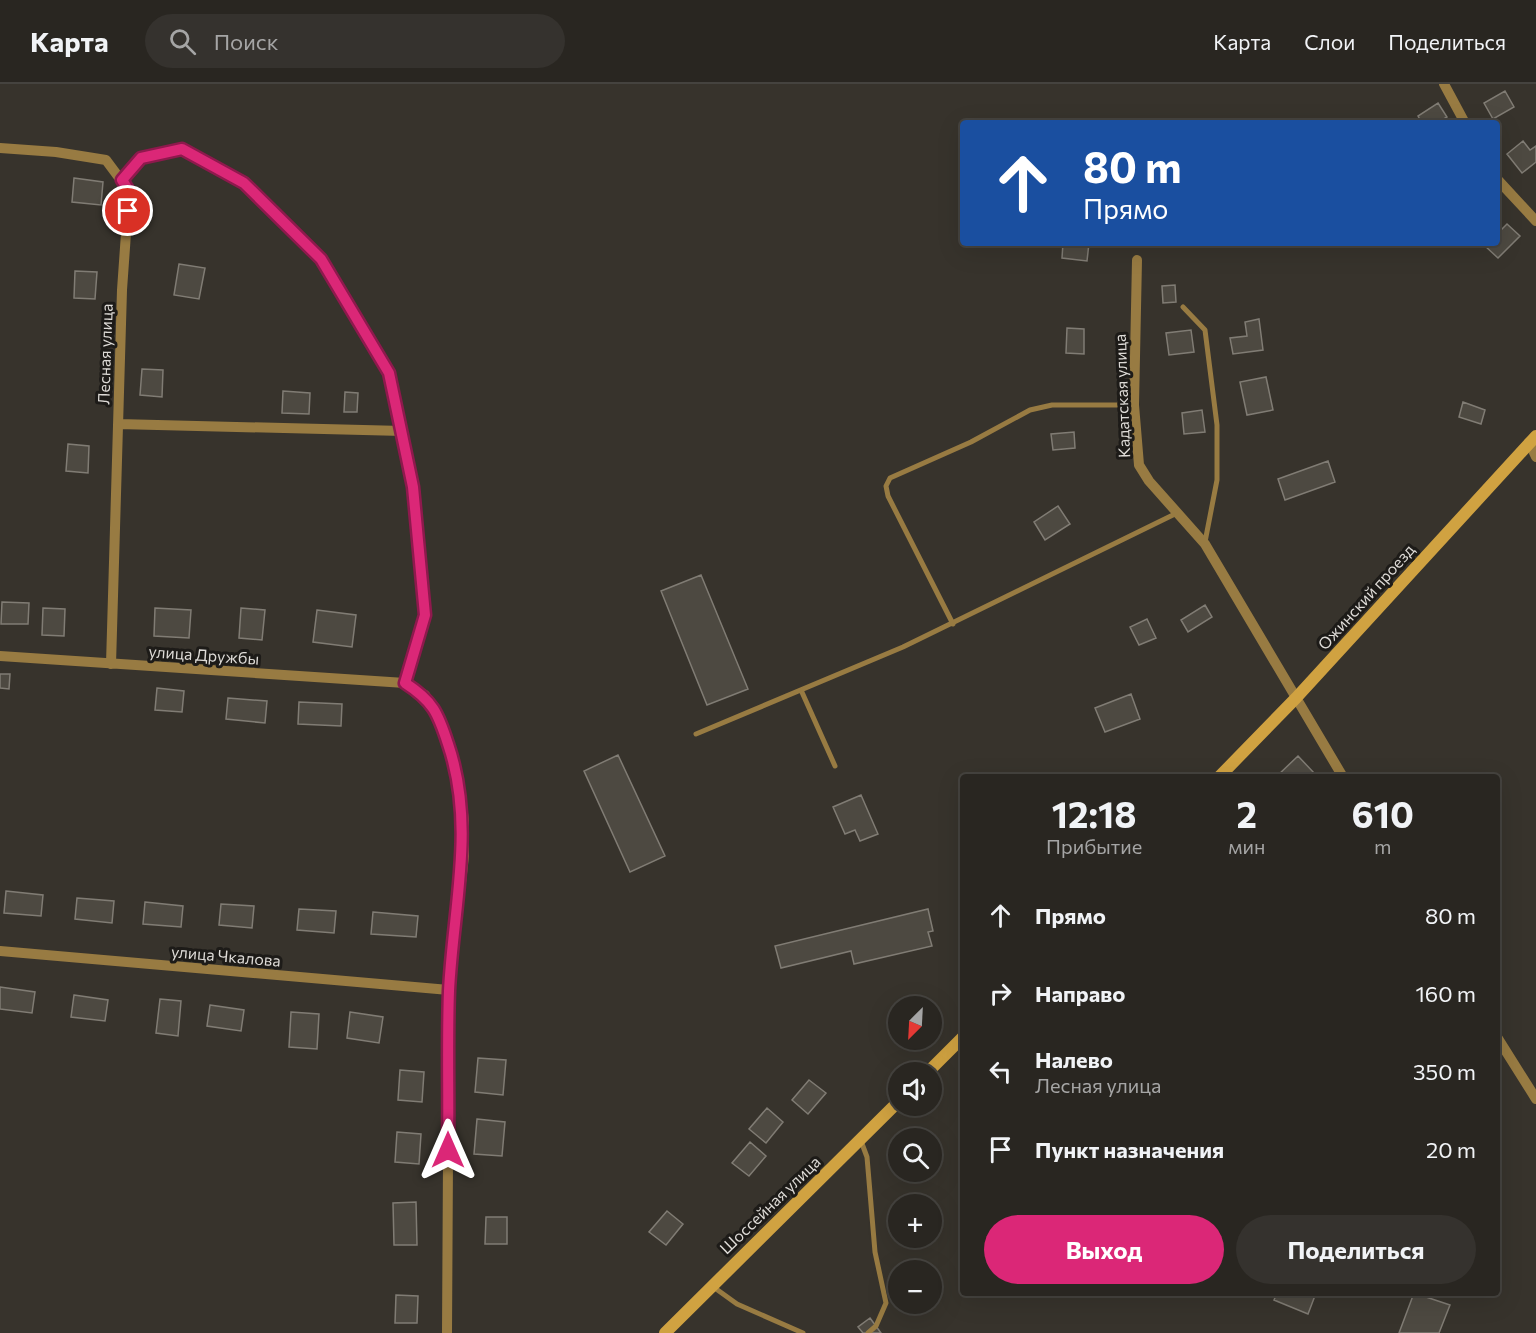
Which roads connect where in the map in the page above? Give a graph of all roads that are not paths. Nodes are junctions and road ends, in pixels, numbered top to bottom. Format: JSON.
{"nodes":[{"id":1,"x":1444,"y":84,"type":"edge"},
{"id":2,"x":1463,"y":120,"type":"edge"},
{"id":3,"x":0,"y":148,"type":"edge"},
{"id":4,"x":122,"y":180,"type":"junction"},
{"id":5,"x":1500,"y":181,"type":"edge"},
{"id":6,"x":1536,"y":221,"type":"edge"},
{"id":7,"x":1137,"y":260,"type":"dead end"},
{"id":8,"x":1184,"y":307,"type":"dead end"},
{"id":9,"x":1134,"y":405,"type":"junction"},
{"id":10,"x":118,"y":424,"type":"junction"},
{"id":11,"x":403,"y":431,"type":"junction"},
{"id":12,"x":1532,"y":439,"type":"edge"},
{"id":13,"x":1536,"y":457,"type":"edge"},
{"id":14,"x":1177,"y":513,"type":"junction"},
{"id":15,"x":1205,"y":544,"type":"junction"},
{"id":16,"x":952,"y":624,"type":"junction"},
{"id":17,"x":0,"y":656,"type":"edge"},
{"id":18,"x":111,"y":664,"type":"junction"},
{"id":19,"x":405,"y":683,"type":"junction"},
{"id":20,"x":801,"y":690,"type":"junction"},
{"id":21,"x":1296,"y":698,"type":"junction"},
{"id":22,"x":696,"y":734,"type":"dead end"},
{"id":23,"x":835,"y":766,"type":"dead end"},
{"id":24,"x":1222,"y":774,"type":"edge"},
{"id":25,"x":1341,"y":774,"type":"edge"},
{"id":26,"x":0,"y":951,"type":"edge"},
{"id":27,"x":449,"y":990,"type":"junction"},
{"id":28,"x":960,"y":1042,"type":"edge"},
{"id":29,"x":1500,"y":1042,"type":"edge"},
{"id":30,"x":939,"y":1062,"type":"edge"},
{"id":31,"x":1536,"y":1099,"type":"edge"},
{"id":32,"x":888,"y":1113,"type":"edge"},
{"id":33,"x":861,"y":1141,"type":"junction"},
{"id":34,"x":710,"y":1285,"type":"junction"},
{"id":35,"x":447,"y":1333,"type":"edge"},
{"id":36,"x":665,"y":1333,"type":"edge"},
{"id":37,"x":803,"y":1333,"type":"edge"},
{"id":38,"x":868,"y":1333,"type":"edge"}],
"edges":[{"from":1,"to":2,"type":"street"},
{"from":3,"to":4,"type":"street"},
{"from":4,"to":10,"type":"street","name":"Лесная улица"},
{"from":4,"to":11,"type":"lane"},
{"from":5,"to":6,"type":"street"},
{"from":7,"to":9,"type":"street","name":"Кадатская улица"},
{"from":8,"to":15,"type":"lane"},
{"from":9,"to":14,"type":"street","name":"Кадатская улица"},
{"from":9,"to":16,"type":"lane"},
{"from":10,"to":11,"type":"street"},
{"from":10,"to":18,"type":"street","name":"Лесная улица"},
{"from":11,"to":19,"type":"lane"},
{"from":12,"to":13,"type":"street"},
{"from":12,"to":21,"type":"main road","name":"Ожинский проезд"},
{"from":14,"to":15,"type":"street","name":"Кадатская улица"},
{"from":14,"to":16,"type":"lane"},
{"from":15,"to":21,"type":"street","name":"Кадатская улица"},
{"from":16,"to":20,"type":"lane"},
{"from":17,"to":18,"type":"street","name":"улица Дружбы"},
{"from":18,"to":19,"type":"street","name":"улица Дружбы"},
{"from":19,"to":27,"type":"street"},
{"from":20,"to":22,"type":"lane"},
{"from":20,"to":23,"type":"lane"},
{"from":21,"to":24,"type":"main road","name":"Ожинский проезд"},
{"from":21,"to":25,"type":"street","name":"Кадатская улица"},
{"from":26,"to":27,"type":"street","name":"улица Чкалова"},
{"from":27,"to":35,"type":"street"},
{"from":28,"to":30,"type":"main road"},
{"from":29,"to":31,"type":"street"},
{"from":32,"to":33,"type":"main road","name":"Шоссейная улица"},
{"from":33,"to":34,"type":"main road","name":"Шоссейная улица"},
{"from":33,"to":38,"type":"lane"},
{"from":34,"to":36,"type":"main road","name":"Шоссейная улица"},
{"from":34,"to":37,"type":"lane"}]}
